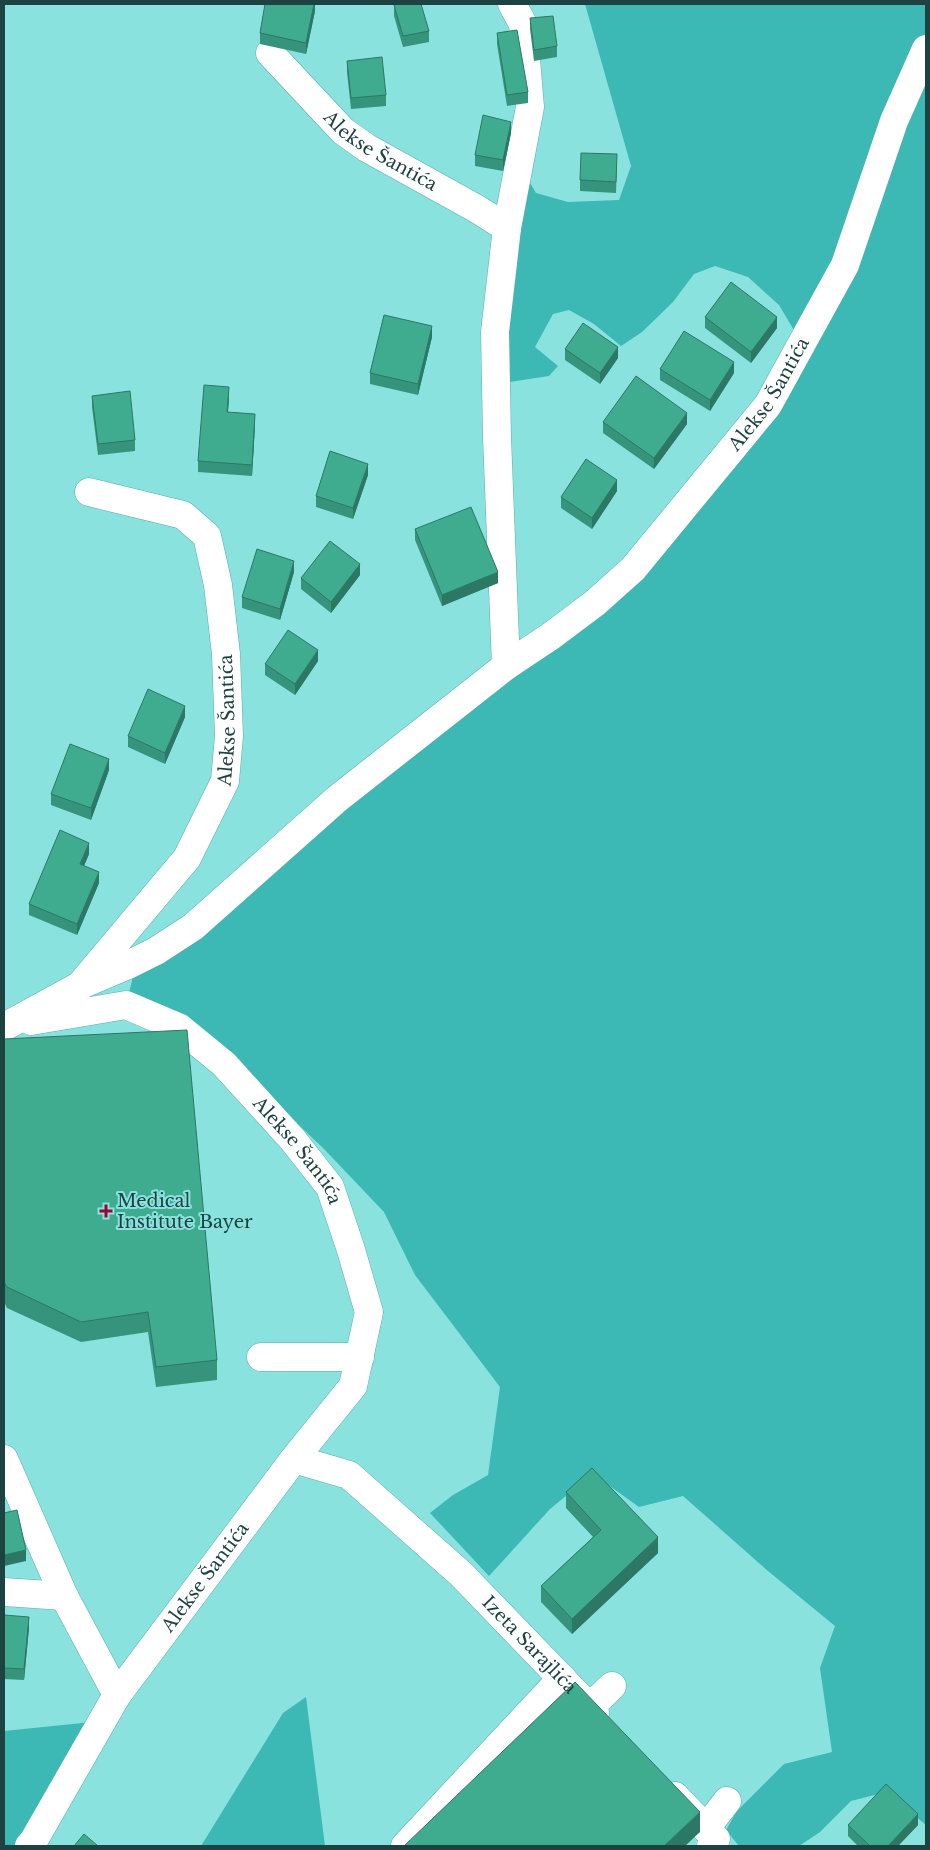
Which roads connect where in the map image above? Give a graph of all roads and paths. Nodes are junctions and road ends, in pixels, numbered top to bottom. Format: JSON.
{"nodes":[{"id":1,"x":512,"y":4,"type":"edge"},
{"id":2,"x":926,"y":49,"type":"edge"},
{"id":3,"x":270,"y":53,"type":"dead end"},
{"id":4,"x":507,"y":228,"type":"junction"},
{"id":5,"x":89,"y":492,"type":"dead end"},
{"id":6,"x":506,"y":666,"type":"junction"},
{"id":7,"x":79,"y":986,"type":"junction"},
{"id":8,"x":7,"y":1026,"type":"edge"},
{"id":9,"x":261,"y":1356,"type":"dead end"},
{"id":10,"x":360,"y":1357,"type":"junction"},
{"id":11,"x":4,"y":1459,"type":"edge"},
{"id":12,"x":294,"y":1459,"type":"junction"},
{"id":13,"x":4,"y":1592,"type":"edge"},
{"id":14,"x":64,"y":1596,"type":"junction"},
{"id":15,"x":562,"y":1678,"type":"junction"},
{"id":16,"x":612,"y":1686,"type":"dead end"},
{"id":17,"x":117,"y":1695,"type":"junction"},
{"id":18,"x":590,"y":1707,"type":"junction"},
{"id":19,"x":610,"y":1728,"type":"edge"},
{"id":20,"x":658,"y":1778,"type":"edge"},
{"id":21,"x":727,"y":1801,"type":"dead end"},
{"id":22,"x":708,"y":1837,"type":"edge"},
{"id":23,"x":29,"y":1846,"type":"edge"},
{"id":24,"x":405,"y":1846,"type":"edge"}],
"edges":[{"from":1,"to":4,"type":"street"},
{"from":2,"to":6,"type":"street","name":"Alekse Šantića"},
{"from":3,"to":4,"type":"street","name":"Alekse Šantića"},
{"from":4,"to":6,"type":"street"},
{"from":5,"to":7,"type":"street","name":"Alekse Šantića"},
{"from":6,"to":7,"type":"street","name":"Alekse Šantića"},
{"from":7,"to":8,"type":"street","name":"Alekse Šantića"},
{"from":8,"to":10,"type":"street","name":"Alekse Šantića"},
{"from":9,"to":10,"type":"street"},
{"from":10,"to":12,"type":"street","name":"Alekse Šantića"},
{"from":11,"to":14,"type":"street"},
{"from":12,"to":15,"type":"street","name":"Izeta Sarajlića"},
{"from":12,"to":17,"type":"street","name":"Alekse Šantića"},
{"from":13,"to":14,"type":"street"},
{"from":14,"to":17,"type":"street"},
{"from":15,"to":18,"type":"street","name":"Izeta Sarajlića"},
{"from":15,"to":24,"type":"street"},
{"from":16,"to":18,"type":"street"},
{"from":17,"to":23,"type":"street","name":"Alekse Šantića"},
{"from":18,"to":19,"type":"street","name":"Izeta Sarajlića"},
{"from":20,"to":22,"type":"street"},
{"from":21,"to":22,"type":"street"}]}
